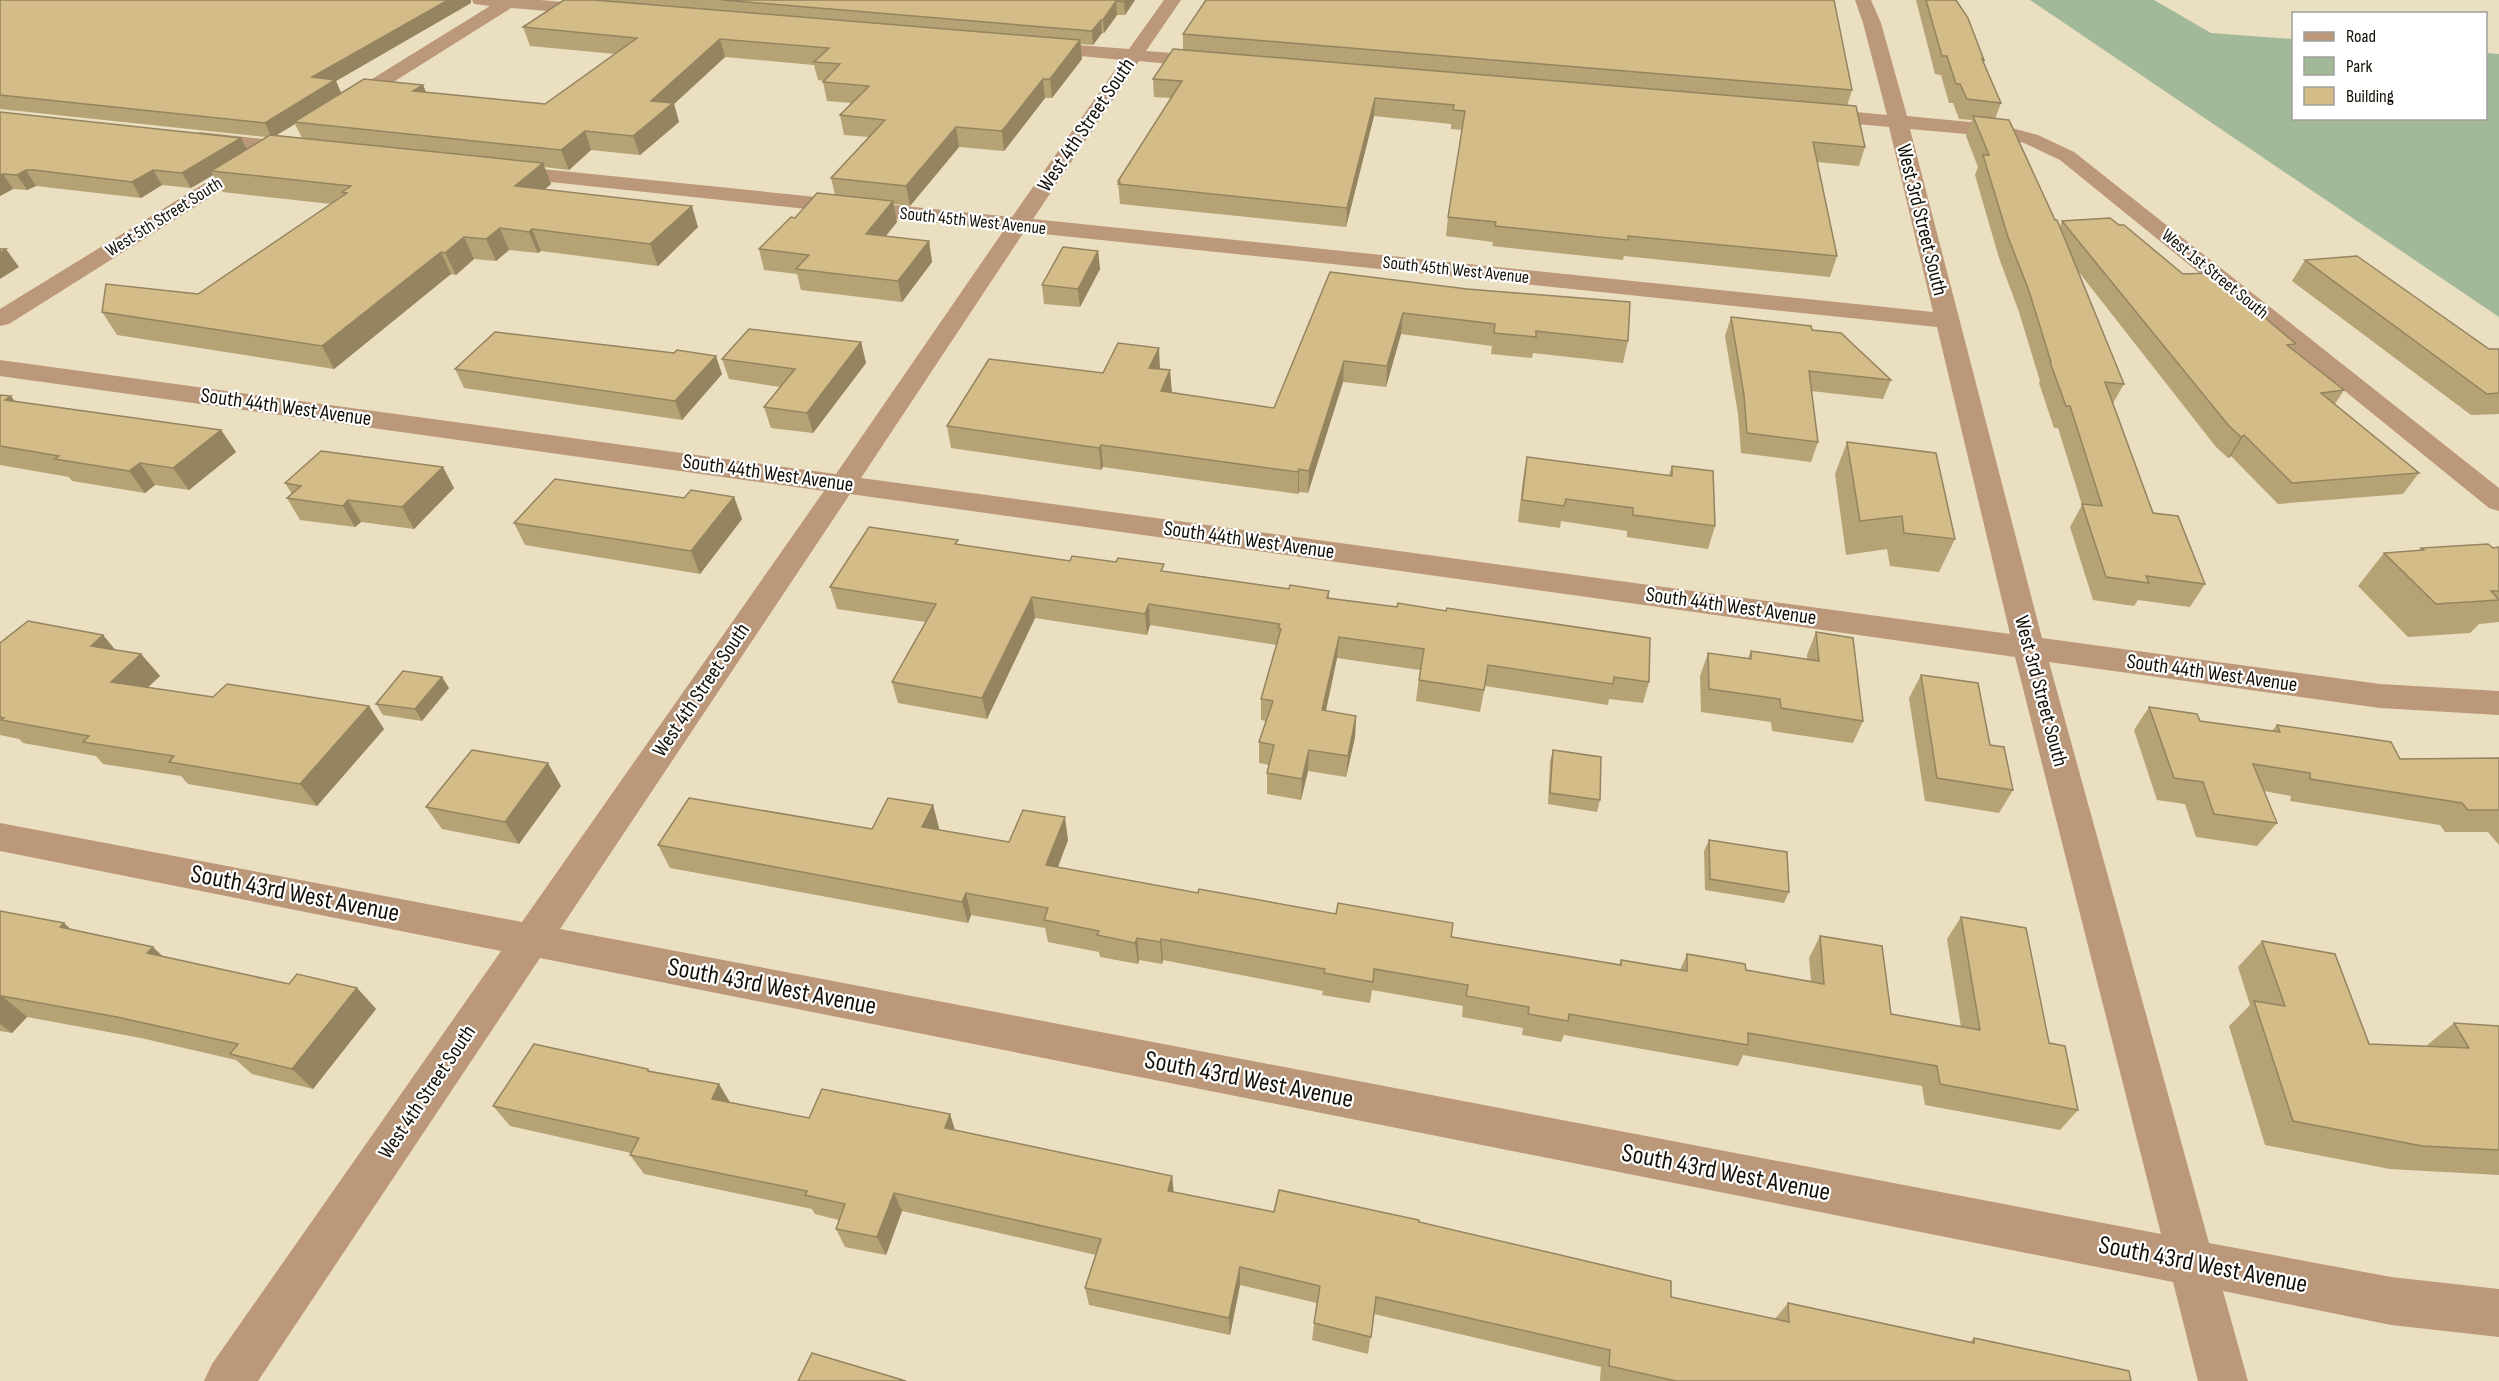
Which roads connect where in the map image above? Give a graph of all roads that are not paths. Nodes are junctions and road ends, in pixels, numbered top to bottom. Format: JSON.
{"nodes":[{"id":1,"x":480,"y":0,"type":"edge"},
{"id":2,"x":1173,"y":0,"type":"edge"},
{"id":3,"x":1863,"y":0,"type":"edge"},
{"id":4,"x":510,"y":1,"type":"edge"},
{"id":5,"x":615,"y":12,"type":"edge"},
{"id":6,"x":1020,"y":46,"type":"edge"},
{"id":7,"x":1134,"y":55,"type":"junction"},
{"id":8,"x":1227,"y":63,"type":"edge"},
{"id":9,"x":1793,"y":112,"type":"edge"},
{"id":10,"x":326,"y":116,"type":"edge"},
{"id":11,"x":1898,"y":121,"type":"junction"},
{"id":12,"x":306,"y":128,"type":"edge"},
{"id":13,"x":183,"y":136,"type":"edge"},
{"id":14,"x":277,"y":147,"type":"junction"},
{"id":15,"x":320,"y":151,"type":"edge"},
{"id":16,"x":484,"y":169,"type":"edge"},
{"id":17,"x":1018,"y":226,"type":"junction"},
{"id":18,"x":0,"y":319,"type":"edge"},
{"id":19,"x":1947,"y":321,"type":"junction"},
{"id":20,"x":0,"y":368,"type":"edge"},
{"id":21,"x":843,"y":484,"type":"junction"},
{"id":22,"x":2499,"y":502,"type":"edge"},
{"id":23,"x":2029,"y":648,"type":"junction"},
{"id":24,"x":2499,"y":703,"type":"edge"},
{"id":25,"x":0,"y":837,"type":"edge"},
{"id":26,"x":531,"y":940,"type":"junction"},
{"id":27,"x":2193,"y":1264,"type":"junction"},
{"id":28,"x":2499,"y":1313,"type":"edge"},
{"id":29,"x":229,"y":1381,"type":"edge"},
{"id":30,"x":2223,"y":1381,"type":"edge"}],
"edges":[{"from":1,"to":4,"type":"street"},
{"from":2,"to":7,"type":"street","name":"West 4th Street South"},
{"from":3,"to":11,"type":"street","name":"West 3rd Street South"},
{"from":4,"to":5,"type":"street"},
{"from":4,"to":10,"type":"street"},
{"from":6,"to":7,"type":"street"},
{"from":7,"to":8,"type":"street"},
{"from":7,"to":17,"type":"street","name":"West 4th Street South"},
{"from":9,"to":11,"type":"street","name":"West 1st Street South"},
{"from":11,"to":19,"type":"street","name":"West 3rd Street South"},
{"from":11,"to":22,"type":"street","name":"West 1st Street South"},
{"from":12,"to":14,"type":"street","name":"West 5th Street South"},
{"from":13,"to":14,"type":"street"},
{"from":14,"to":15,"type":"street"},
{"from":14,"to":18,"type":"street","name":"West 5th Street South"},
{"from":16,"to":17,"type":"street","name":"South 45th West Avenue"},
{"from":17,"to":19,"type":"street","name":"South 45th West Avenue"},
{"from":17,"to":21,"type":"street","name":"West 4th Street South"},
{"from":19,"to":23,"type":"street","name":"West 3rd Street South"},
{"from":20,"to":21,"type":"street","name":"South 44th West Avenue"},
{"from":21,"to":23,"type":"street","name":"South 44th West Avenue"},
{"from":21,"to":26,"type":"street","name":"West 4th Street South"},
{"from":23,"to":24,"type":"street","name":"South 44th West Avenue"},
{"from":23,"to":27,"type":"street","name":"West 3rd Street South"},
{"from":25,"to":26,"type":"street","name":"South 43rd West Avenue"},
{"from":26,"to":27,"type":"street","name":"South 43rd West Avenue"},
{"from":26,"to":29,"type":"street","name":"West 4th Street South"},
{"from":27,"to":28,"type":"street","name":"South 43rd West Avenue"},
{"from":27,"to":30,"type":"street","name":"West 3rd Street South"}]}
